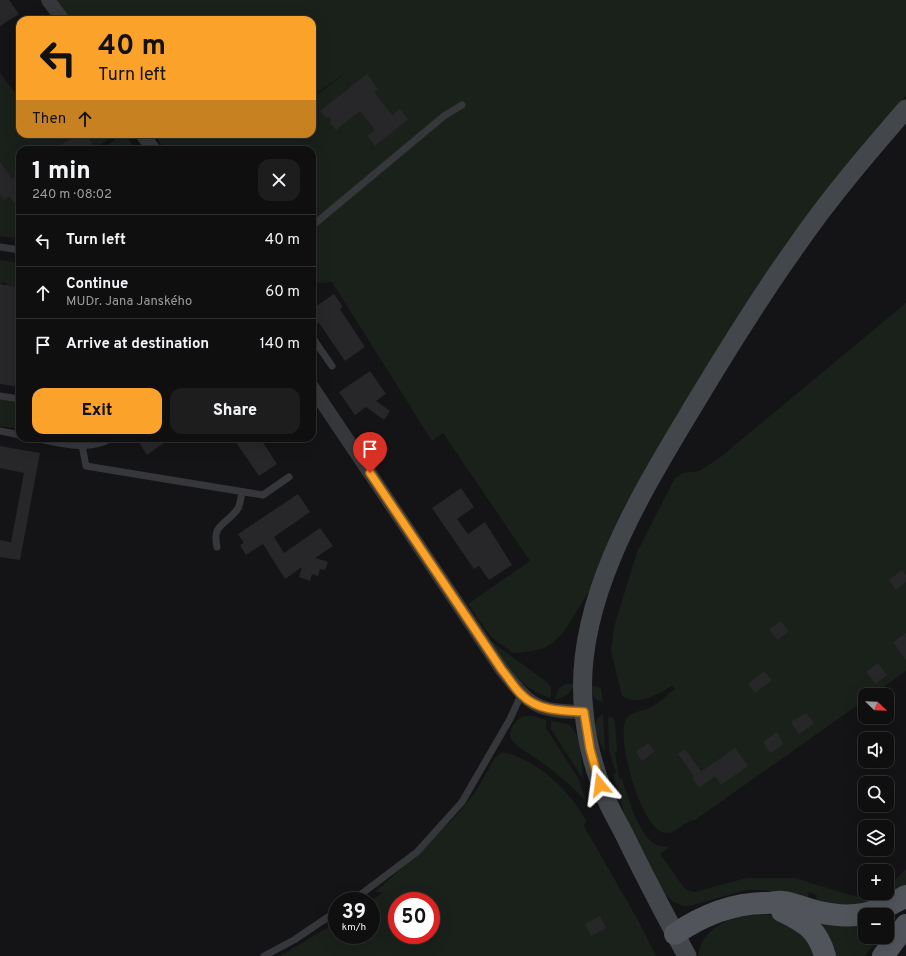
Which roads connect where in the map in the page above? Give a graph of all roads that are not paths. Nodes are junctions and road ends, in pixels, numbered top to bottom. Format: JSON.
{"nodes":[{"id":1,"x":48,"y":0,"type":"edge"},
{"id":2,"x":59,"y":16,"type":"edge"},
{"id":3,"x":462,"y":105,"type":"dead end"},
{"id":4,"x":906,"y":109,"type":"edge"},
{"id":5,"x":316,"y":223,"type":"edge"},
{"id":6,"x":0,"y":247,"type":"edge"},
{"id":7,"x":16,"y":249,"type":"edge"},
{"id":8,"x":316,"y":343,"type":"edge"},
{"id":9,"x":332,"y":366,"type":"dead end"},
{"id":10,"x":316,"y":393,"type":"edge"},
{"id":11,"x":0,"y":396,"type":"edge"},
{"id":12,"x":16,"y":398,"type":"edge"},
{"id":13,"x":0,"y":431,"type":"edge"},
{"id":14,"x":16,"y":434,"type":"edge"},
{"id":15,"x":55,"y":442,"type":"edge"},
{"id":16,"x":105,"y":442,"type":"edge"},
{"id":17,"x":82,"y":445,"type":"junction"},
{"id":18,"x":289,"y":478,"type":"dead end"},
{"id":19,"x":242,"y":492,"type":"junction"},
{"id":20,"x":217,"y":547,"type":"dead end"},
{"id":21,"x":521,"y":695,"type":"junction"},
{"id":22,"x":584,"y":712,"type":"junction"},
{"id":23,"x":364,"y":892,"type":"edge"},
{"id":24,"x":906,"y":896,"type":"edge"},
{"id":25,"x":767,"y":903,"type":"junction"},
{"id":26,"x":328,"y":917,"type":"edge"},
{"id":27,"x":906,"y":925,"type":"edge"},
{"id":28,"x":675,"y":934,"type":"junction"},
{"id":29,"x":264,"y":956,"type":"edge"},
{"id":30,"x":687,"y":956,"type":"edge"},
{"id":31,"x":825,"y":956,"type":"edge"},
{"id":32,"x":883,"y":956,"type":"edge"}],
"edges":[{"from":1,"to":2,"type":"street"},
{"from":3,"to":5,"type":"lane"},
{"from":4,"to":22,"type":"main road"},
{"from":6,"to":7,"type":"lane"},
{"from":8,"to":9,"type":"lane"},
{"from":10,"to":21,"type":"street"},
{"from":11,"to":12,"type":"lane"},
{"from":13,"to":14,"type":"lane"},
{"from":15,"to":17,"type":"lane"},
{"from":16,"to":17,"type":"lane"},
{"from":17,"to":19,"type":"lane"},
{"from":18,"to":19,"type":"lane"},
{"from":19,"to":20,"type":"lane"},
{"from":21,"to":22,"type":"street"},
{"from":21,"to":23,"type":"lane"},
{"from":22,"to":28,"type":"main road"},
{"from":24,"to":25,"type":"main road"},
{"from":25,"to":28,"type":"main road"},
{"from":25,"to":31,"type":"main road"},
{"from":26,"to":29,"type":"lane"},
{"from":27,"to":32,"type":"main road"},
{"from":28,"to":30,"type":"main road"}]}
